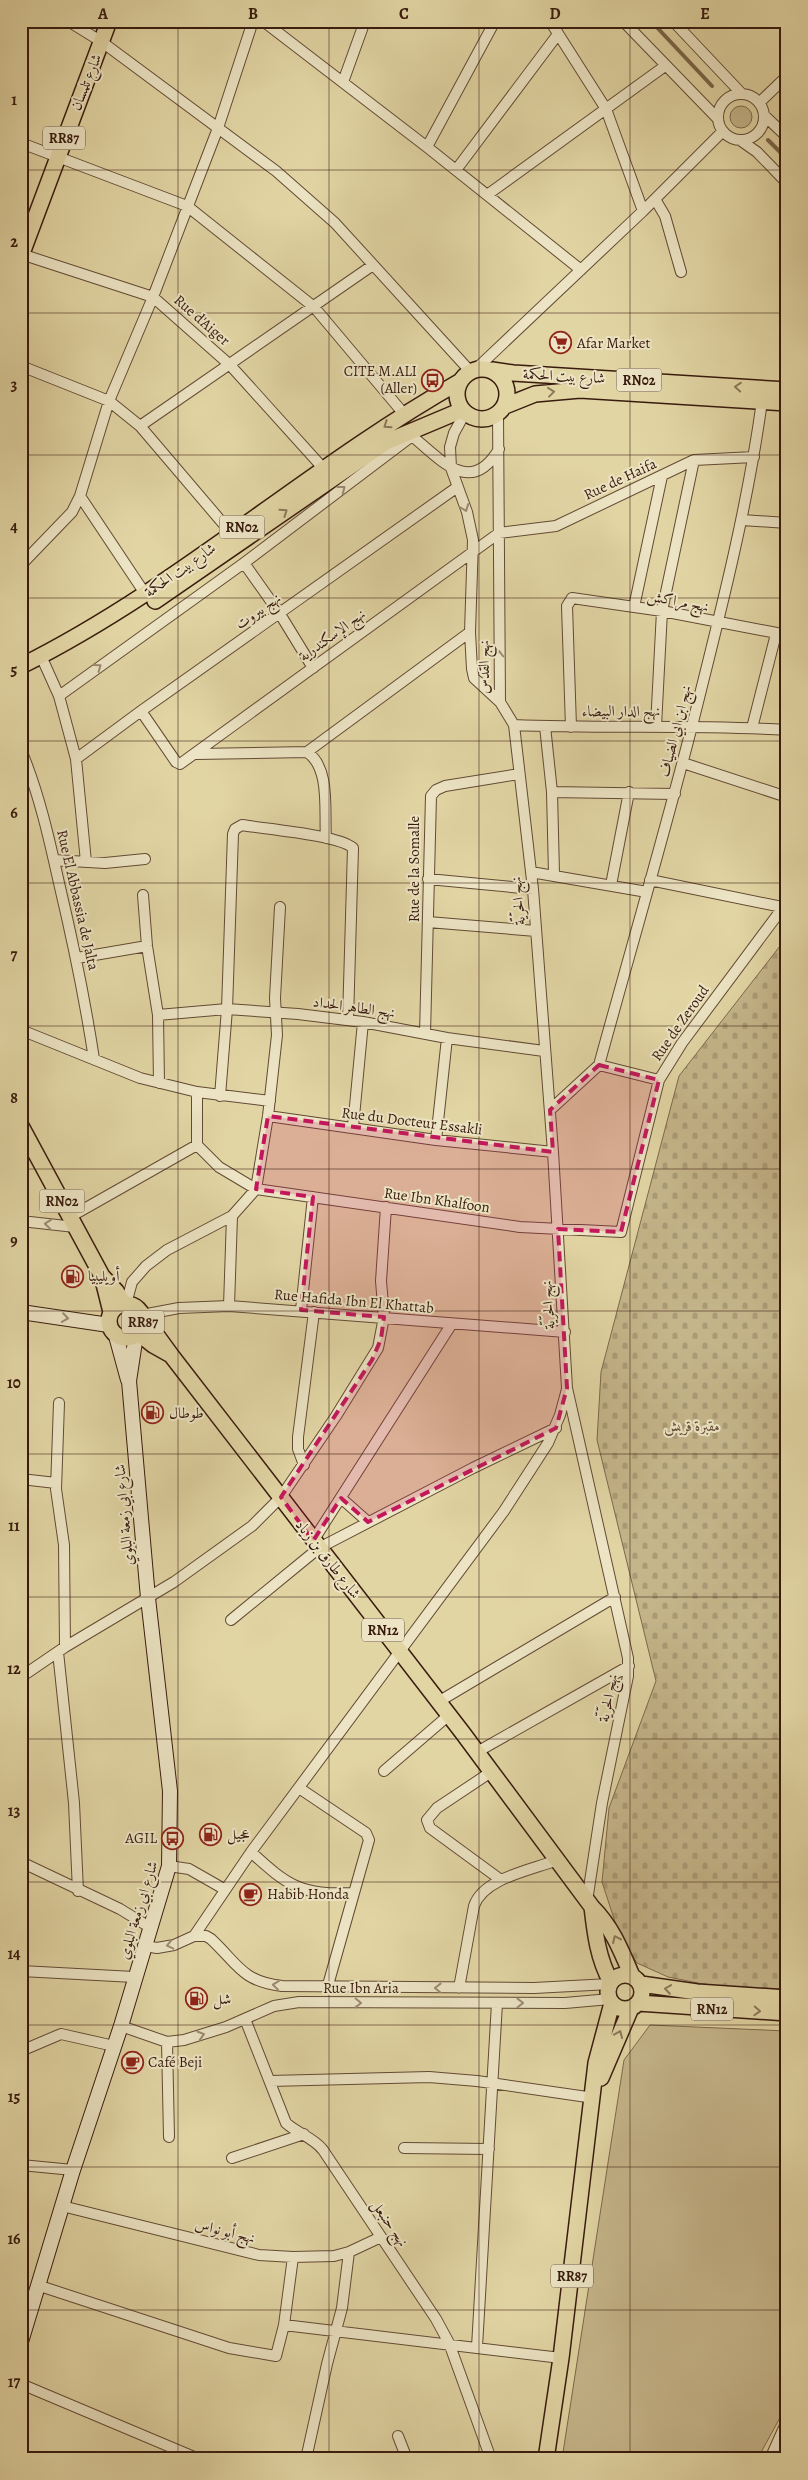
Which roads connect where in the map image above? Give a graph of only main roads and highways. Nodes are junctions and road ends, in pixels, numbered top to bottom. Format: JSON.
{"nodes":[{"id":1,"x":109,"y":21,"type":"edge"},
{"id":2,"x":22,"y":254,"type":"edge"},
{"id":3,"x":492,"y":370,"type":"junction"},
{"id":4,"x":459,"y":382,"type":"junction"},
{"id":5,"x":787,"y":390,"type":"edge"},
{"id":6,"x":787,"y":403,"type":"edge"},
{"id":7,"x":501,"y":410,"type":"junction"},
{"id":8,"x":463,"y":411,"type":"junction"},
{"id":9,"x":43,"y":661,"type":"junction"},
{"id":10,"x":21,"y":666,"type":"edge"},
{"id":11,"x":21,"y":677,"type":"edge"},
{"id":12,"x":21,"y":1126,"type":"edge"},
{"id":13,"x":26,"y":1142,"type":"edge"},
{"id":14,"x":102,"y":1276,"type":"joint"},
{"id":15,"x":21,"y":1312,"type":"edge"},
{"id":16,"x":117,"y":1316,"type":"junction"},
{"id":17,"x":140,"y":1327,"type":"junction"},
{"id":18,"x":170,"y":1355,"type":"joint"},
{"id":19,"x":129,"y":1381,"type":"junction"},
{"id":20,"x":590,"y":1904,"type":"junction"},
{"id":21,"x":637,"y":1980,"type":"junction"},
{"id":22,"x":610,"y":1983,"type":"junction"},
{"id":23,"x":787,"y":1998,"type":"edge"},
{"id":24,"x":611,"y":2001,"type":"junction"},
{"id":25,"x":634,"y":2006,"type":"junction"},
{"id":26,"x":787,"y":2012,"type":"edge"},
{"id":27,"x":594,"y":2095,"type":"junction"},
{"id":28,"x":21,"y":2342,"type":"edge"},
{"id":29,"x":546,"y":2459,"type":"edge"}],
"edges":[{"from":1,"to":2,"type":"main road","name":"شارع تلمسان","number":"RR87"},
{"from":3,"to":4,"type":"main road","name":"شارع بيت الحكمة","number":"RN02"},
{"from":5,"to":3,"type":"main road","name":"شارع بيت الحكمة","number":"RN02","one_way":true},
{"from":3,"to":7,"type":"main road","name":"شارع بيت الحكمة"},
{"from":4,"to":8,"type":"main road"},
{"from":4,"to":9,"type":"main road","name":"شارع بيت الحكمة","number":"RN02","one_way":true},
{"from":7,"to":6,"type":"main road","name":"شارع بيت الحكمة","number":"RN02","one_way":true},
{"from":7,"to":8,"type":"main road","name":"شارع بيت الحكمة","number":"RN02"},
{"from":9,"to":8,"type":"main road","name":"شارع بيت الحكمة","number":"RN02","one_way":true},
{"from":9,"to":10,"type":"main road","name":"شارع بيت الحكمة","number":"RN02"},
{"from":9,"to":11,"type":"main road","name":"شارع بيت الحكمة","number":"RN02"},
{"from":12,"to":13,"type":"main road","number":"RN02"},
{"from":13,"to":14,"type":"main road","number":"RN02"},
{"from":14,"to":16,"type":"main road","number":"RR87"},
{"from":15,"to":16,"type":"main road","one_way":true},
{"from":16,"to":17,"type":"main road","number":"RR87"},
{"from":16,"to":17,"type":"main road","number":"RR87"},
{"from":16,"to":19,"type":"main road","name":"شارع ابي زمعة البلوي"},
{"from":17,"to":18,"type":"main road","name":"شارع طارق بن زياد","number":"RR87"},
{"from":17,"to":19,"type":"main road","name":"شارع ابي زمعة البلوي"},
{"from":18,"to":20,"type":"main road","name":"شارع طارق بن زياد","number":"RN12"},
{"from":19,"to":28,"type":"main road","name":"شارع ابي زمعة البلوي"},
{"from":21,"to":20,"type":"main road","name":"شارع طارق بن زياد","number":"RN12","one_way":true},
{"from":20,"to":22,"type":"main road","name":"شارع طارق بن زياد","number":"RN12"},
{"from":21,"to":22,"type":"main road"},
{"from":23,"to":21,"type":"main road","number":"RN12","one_way":true},
{"from":21,"to":25,"type":"main road","number":"RR87"},
{"from":22,"to":24,"type":"main road","number":"RR87"},
{"from":24,"to":25,"type":"main road"},
{"from":24,"to":27,"type":"main road","number":"RR87"},
{"from":25,"to":26,"type":"main road","number":"RN12","one_way":true},
{"from":27,"to":25,"type":"main road","number":"RR87","one_way":true},
{"from":27,"to":29,"type":"main road","number":"RR87"}]}
